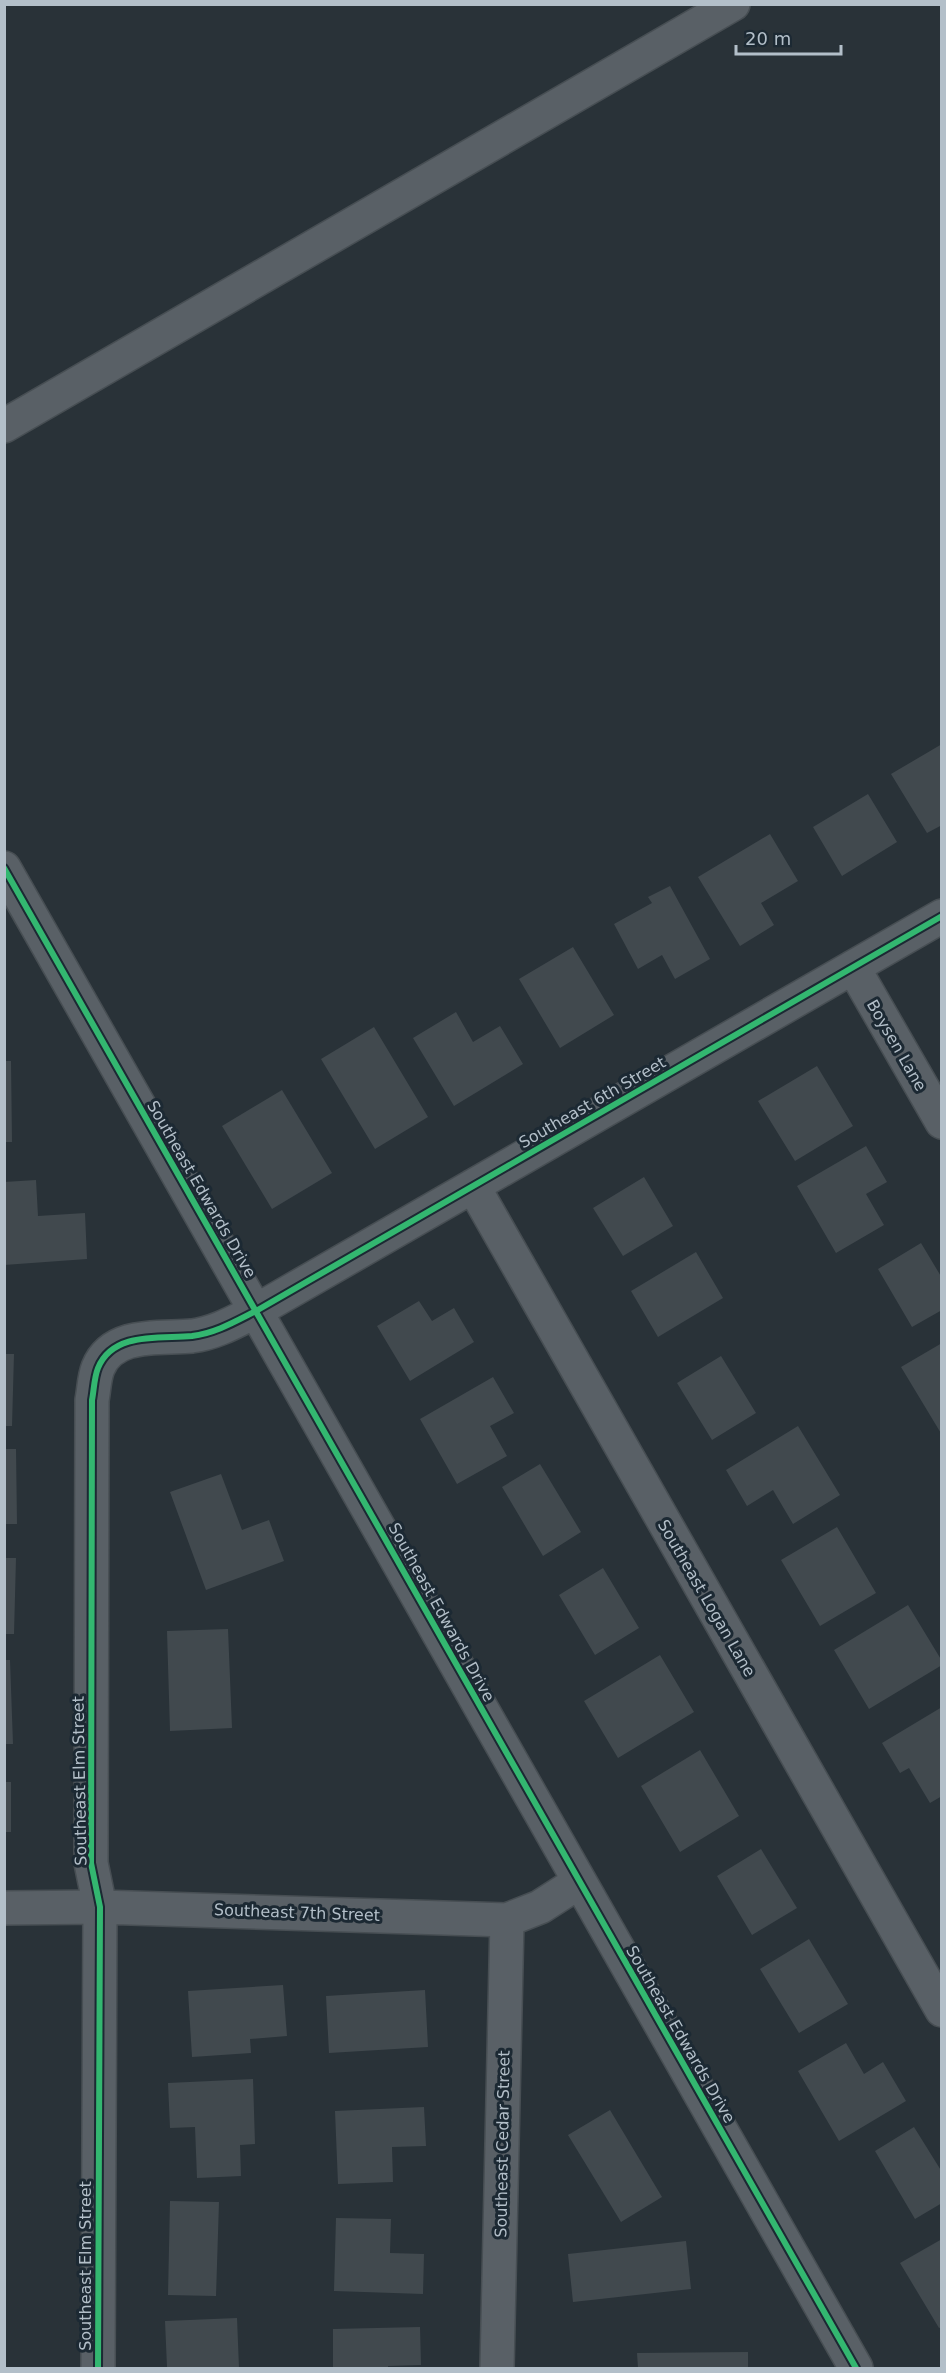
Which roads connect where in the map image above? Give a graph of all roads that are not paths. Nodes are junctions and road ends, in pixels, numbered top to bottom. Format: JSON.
{"nodes":[{"id":1,"x":733,"y":4,"type":"edge"},
{"id":2,"x":4,"y":426,"type":"edge"},
{"id":3,"x":4,"y":868,"type":"edge"},
{"id":4,"x":942,"y":916,"type":"edge"},
{"id":5,"x":853,"y":967,"type":"junction"},
{"id":6,"x":942,"y":1122,"type":"edge"},
{"id":7,"x":473,"y":1186,"type":"junction"},
{"id":8,"x":256,"y":1311,"type":"junction"},
{"id":9,"x":579,"y":1882,"type":"junction"},
{"id":10,"x":100,"y":1907,"type":"junction"},
{"id":11,"x":4,"y":1908,"type":"edge"},
{"id":12,"x":507,"y":1920,"type":"junction"},
{"id":13,"x":942,"y":2010,"type":"edge"},
{"id":14,"x":98,"y":2368,"type":"edge"},
{"id":15,"x":497,"y":2368,"type":"edge"},
{"id":16,"x":856,"y":2368,"type":"edge"}],
"edges":[{"from":1,"to":2,"type":"street"},
{"from":3,"to":8,"type":"street","name":"Southeast Edwards Drive"},
{"from":4,"to":5,"type":"street","name":"Southeast 6th Street"},
{"from":5,"to":6,"type":"street","name":"Boysen Lane"},
{"from":5,"to":7,"type":"street","name":"Southeast 6th Street"},
{"from":7,"to":8,"type":"street","name":"Southeast 6th Street"},
{"from":7,"to":13,"type":"street","name":"Southeast Logan Lane"},
{"from":8,"to":9,"type":"street","name":"Southeast Edwards Drive"},
{"from":8,"to":10,"type":"street","name":"Southeast Elm Street"},
{"from":9,"to":12,"type":"street","name":"Southeast 7th Street"},
{"from":9,"to":16,"type":"street","name":"Southeast Edwards Drive"},
{"from":10,"to":11,"type":"street","name":"Southeast 7th Street"},
{"from":10,"to":12,"type":"street","name":"Southeast 7th Street"},
{"from":10,"to":14,"type":"street","name":"Southeast Elm Street"},
{"from":12,"to":15,"type":"street","name":"Southeast Cedar Street"}]}
